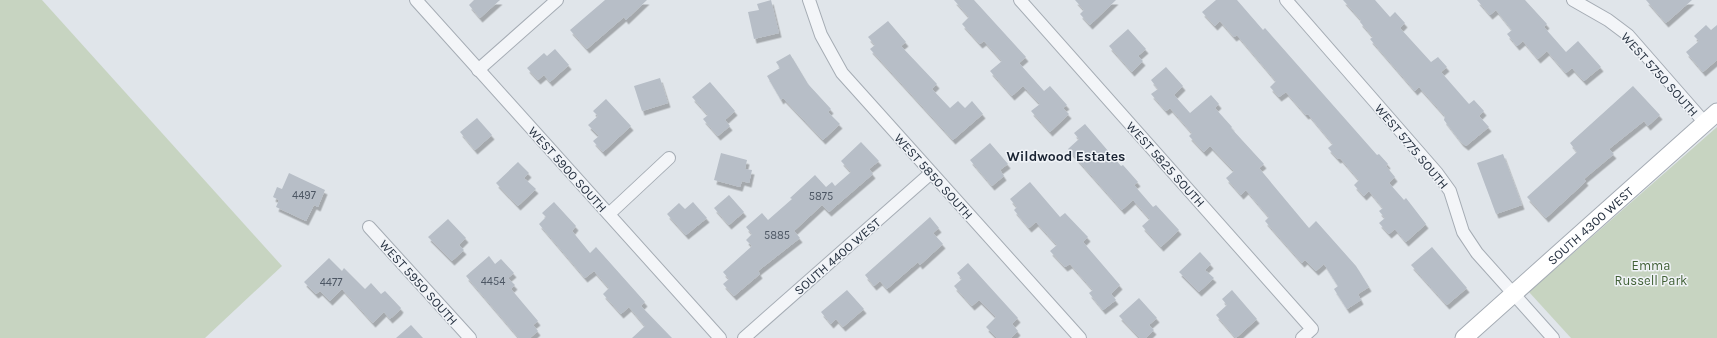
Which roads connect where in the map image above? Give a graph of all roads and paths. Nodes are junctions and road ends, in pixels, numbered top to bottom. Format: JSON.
{"nodes":[{"id":1,"x":416,"y":0,"type":"edge"},
{"id":2,"x":557,"y":0,"type":"edge"},
{"id":3,"x":810,"y":0,"type":"edge"},
{"id":4,"x":1020,"y":0,"type":"edge"},
{"id":5,"x":1286,"y":0,"type":"edge"},
{"id":6,"x":1573,"y":0,"type":"edge"},
{"id":7,"x":478,"y":70,"type":"junction"},
{"id":8,"x":1711,"y":118,"type":"edge"},
{"id":9,"x":670,"y":158,"type":"dead end"},
{"id":10,"x":931,"y":173,"type":"junction"},
{"id":11,"x":609,"y":214,"type":"junction"},
{"id":12,"x":369,"y":227,"type":"dead end"},
{"id":13,"x":1514,"y":294,"type":"junction"},
{"id":14,"x":470,"y":338,"type":"edge"},
{"id":15,"x":720,"y":338,"type":"edge"},
{"id":16,"x":744,"y":338,"type":"edge"},
{"id":17,"x":1080,"y":338,"type":"edge"},
{"id":18,"x":1302,"y":338,"type":"edge"},
{"id":19,"x":1464,"y":338,"type":"edge"},
{"id":20,"x":1553,"y":338,"type":"edge"}],
"edges":[{"from":1,"to":7,"type":"street","name":"WEST 5900 SOUTH"},
{"from":2,"to":7,"type":"street"},
{"from":3,"to":10,"type":"street","name":"WEST 5850 SOUTH"},
{"from":4,"to":18,"type":"street","name":"WEST 5825 SOUTH"},
{"from":5,"to":13,"type":"street","name":"WEST 5775 SOUTH"},
{"from":6,"to":8,"type":"street","name":"WEST 5750 SOUTH"},
{"from":7,"to":11,"type":"street","name":"WEST 5900 SOUTH"},
{"from":8,"to":13,"type":"main road","name":"SOUTH 4300 WEST"},
{"from":9,"to":11,"type":"street"},
{"from":10,"to":16,"type":"street","name":"SOUTH 4400 WEST"},
{"from":10,"to":17,"type":"street","name":"WEST 5850 SOUTH"},
{"from":11,"to":15,"type":"street","name":"WEST 5900 SOUTH"},
{"from":12,"to":14,"type":"street","name":"WEST 5950 SOUTH"},
{"from":13,"to":19,"type":"main road","name":"SOUTH 4300 WEST"},
{"from":13,"to":20,"type":"street","name":"WEST 5775 SOUTH"}]}
